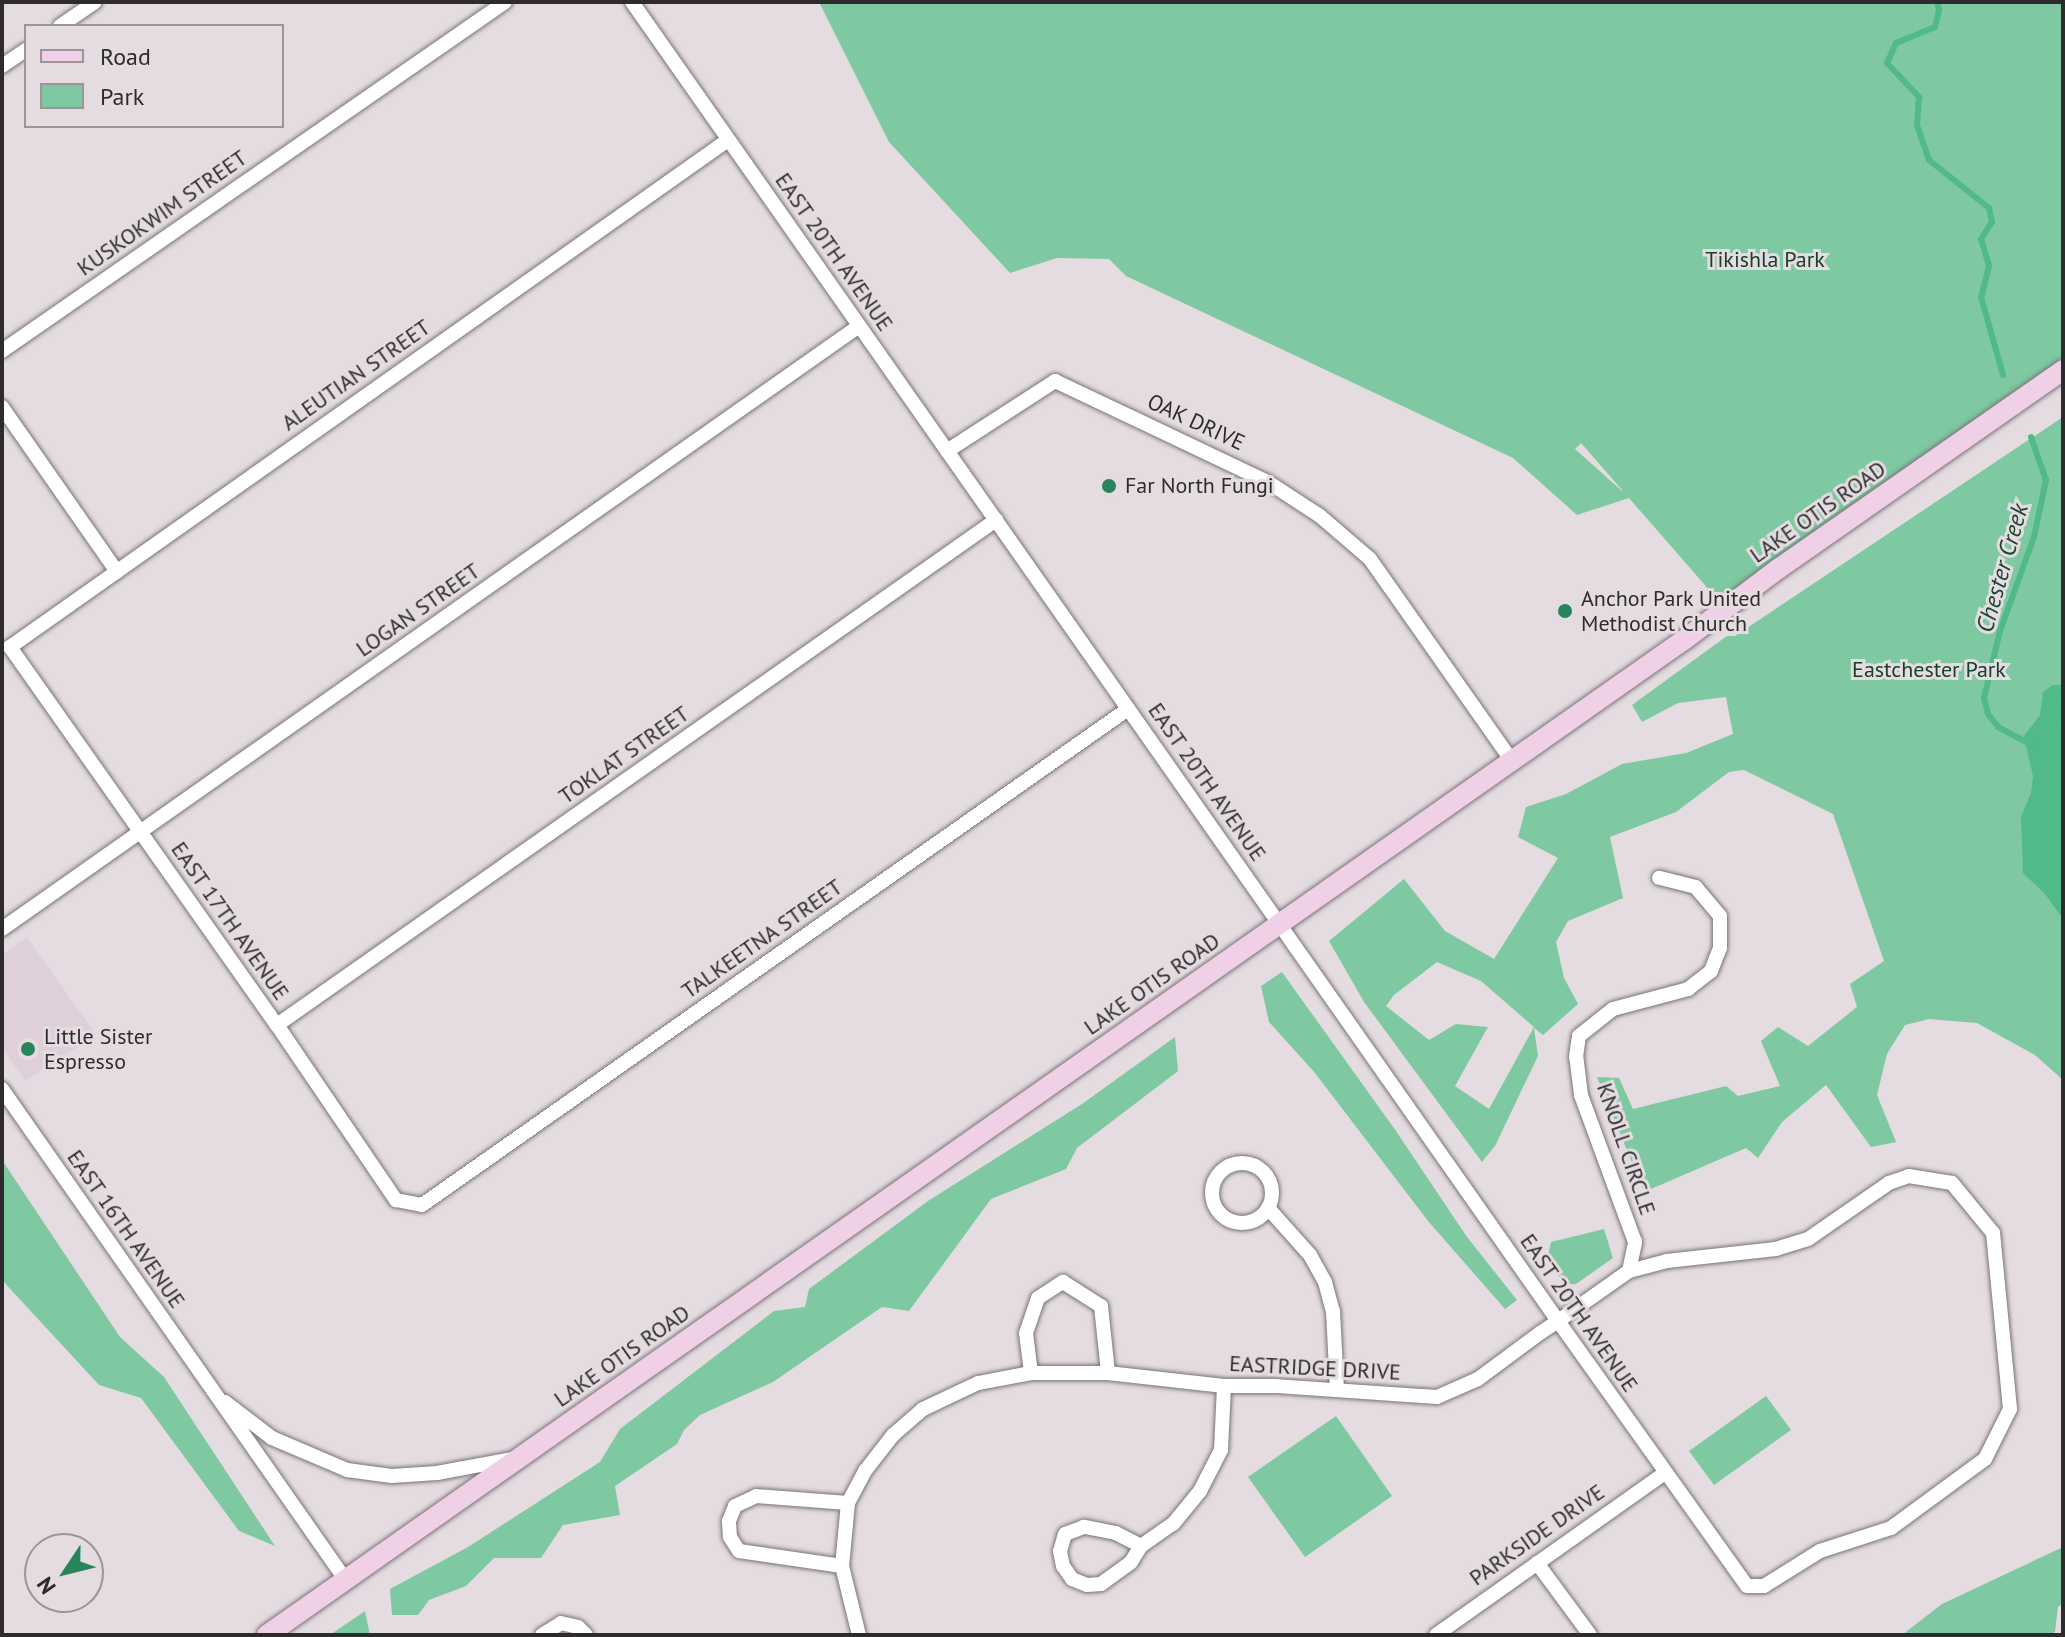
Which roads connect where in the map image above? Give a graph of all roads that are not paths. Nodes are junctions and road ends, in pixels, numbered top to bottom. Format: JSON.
{"nodes":[{"id":1,"x":95,"y":2,"type":"edge"},
{"id":2,"x":505,"y":2,"type":"edge"},
{"id":3,"x":632,"y":2,"type":"edge"},
{"id":4,"x":63,"y":24,"type":"edge"},
{"id":5,"x":24,"y":51,"type":"edge"},
{"id":6,"x":2,"y":66,"type":"edge"},
{"id":7,"x":728,"y":140,"type":"junction"},
{"id":8,"x":859,"y":326,"type":"junction"},
{"id":9,"x":2,"y":351,"type":"edge"},
{"id":10,"x":2063,"y":370,"type":"edge"},
{"id":11,"x":2,"y":407,"type":"edge"},
{"id":12,"x":947,"y":451,"type":"junction"},
{"id":13,"x":996,"y":520,"type":"junction"},
{"id":14,"x":117,"y":572,"type":"junction"},
{"id":15,"x":10,"y":647,"type":"joint"},
{"id":16,"x":1128,"y":709,"type":"junction"},
{"id":17,"x":1512,"y":761,"type":"junction"},
{"id":18,"x":140,"y":832,"type":"junction"},
{"id":19,"x":1659,"y":878,"type":"dead end"},
{"id":20,"x":1279,"y":924,"type":"junction"},
{"id":21,"x":2,"y":929,"type":"edge"},
{"id":22,"x":277,"y":1025,"type":"junction"},
{"id":23,"x":2,"y":1089,"type":"edge"},
{"id":24,"x":422,"y":1205,"type":"joint"},
{"id":25,"x":1268,"y":1208,"type":"junction"},
{"id":26,"x":1629,"y":1271,"type":"junction"},
{"id":27,"x":1558,"y":1321,"type":"junction"},
{"id":28,"x":1031,"y":1373,"type":"junction"},
{"id":29,"x":1108,"y":1373,"type":"junction"},
{"id":30,"x":1224,"y":1386,"type":"junction"},
{"id":31,"x":1337,"y":1390,"type":"junction"},
{"id":32,"x":215,"y":1395,"type":"junction"},
{"id":33,"x":518,"y":1458,"type":"junction"},
{"id":34,"x":1665,"y":1473,"type":"junction"},
{"id":35,"x":848,"y":1503,"type":"junction"},
{"id":36,"x":1141,"y":1546,"type":"junction"},
{"id":37,"x":1537,"y":1563,"type":"junction"},
{"id":38,"x":842,"y":1566,"type":"junction"},
{"id":39,"x":345,"y":1579,"type":"junction"},
{"id":40,"x":1747,"y":1586,"type":"joint"},
{"id":41,"x":267,"y":1635,"type":"edge"},
{"id":42,"x":542,"y":1635,"type":"edge"},
{"id":43,"x":586,"y":1635,"type":"edge"},
{"id":44,"x":859,"y":1635,"type":"edge"},
{"id":45,"x":1436,"y":1635,"type":"edge"},
{"id":46,"x":1590,"y":1635,"type":"edge"}],
"edges":[{"from":1,"to":4,"type":"street"},
{"from":2,"to":9,"type":"street","name":"KUSKOKWIM STREET"},
{"from":3,"to":7,"type":"street","name":"EAST 20TH AVENUE"},
{"from":5,"to":6,"type":"street"},
{"from":7,"to":8,"type":"street","name":"EAST 20TH AVENUE"},
{"from":7,"to":14,"type":"street","name":"ALEUTIAN STREET"},
{"from":8,"to":12,"type":"street","name":"EAST 20TH AVENUE"},
{"from":8,"to":18,"type":"street","name":"LOGAN STREET"},
{"from":10,"to":17,"type":"main road","name":"LAKE OTIS ROAD"},
{"from":11,"to":14,"type":"street"},
{"from":12,"to":13,"type":"street","name":"EAST 20TH AVENUE"},
{"from":12,"to":17,"type":"street","name":"OAK DRIVE"},
{"from":13,"to":16,"type":"street","name":"EAST 20TH AVENUE"},
{"from":13,"to":22,"type":"street","name":"TOKLAT STREET"},
{"from":14,"to":15,"type":"street","name":"ALEUTIAN STREET"},
{"from":15,"to":18,"type":"street","name":"EAST 17TH AVENUE"},
{"from":16,"to":20,"type":"street","name":"EAST 20TH AVENUE"},
{"from":16,"to":24,"type":"street","name":"TALKEETNA STREET"},
{"from":17,"to":20,"type":"main road","name":"LAKE OTIS ROAD"},
{"from":18,"to":21,"type":"street","name":"LOGAN STREET"},
{"from":18,"to":22,"type":"street","name":"EAST 17TH AVENUE"},
{"from":19,"to":26,"type":"street","name":"KNOLL CIRCLE"},
{"from":20,"to":27,"type":"street","name":"EAST 20TH AVENUE"},
{"from":20,"to":33,"type":"main road","name":"LAKE OTIS ROAD"},
{"from":22,"to":24,"type":"street","name":"EAST 17TH AVENUE"},
{"from":23,"to":32,"type":"street","name":"EAST 16TH AVENUE"},
{"from":25,"to":25,"type":"street"},
{"from":25,"to":31,"type":"street"},
{"from":26,"to":27,"type":"street","name":"EASTRIDGE DRIVE"},
{"from":26,"to":40,"type":"street","name":"EASTRIDGE DRIVE"},
{"from":27,"to":31,"type":"street","name":"EASTRIDGE DRIVE"},
{"from":27,"to":34,"type":"street","name":"EAST 20TH AVENUE"},
{"from":28,"to":29,"type":"street","name":"EASTRIDGE DRIVE"},
{"from":28,"to":29,"type":"street"},
{"from":28,"to":35,"type":"street","name":"EASTRIDGE DRIVE"},
{"from":29,"to":30,"type":"street","name":"EASTRIDGE DRIVE"},
{"from":30,"to":31,"type":"street","name":"EASTRIDGE DRIVE"},
{"from":30,"to":36,"type":"street"},
{"from":32,"to":33,"type":"street","name":"EAST 16TH AVENUE"},
{"from":32,"to":39,"type":"street","name":"EAST 16TH AVENUE"},
{"from":33,"to":39,"type":"main road","name":"LAKE OTIS ROAD"},
{"from":34,"to":37,"type":"street","name":"PARKSIDE DRIVE"},
{"from":34,"to":40,"type":"street","name":"EAST 20TH AVENUE"},
{"from":35,"to":38,"type":"street","name":"EASTRIDGE DRIVE"},
{"from":35,"to":38,"type":"street"},
{"from":36,"to":36,"type":"street"},
{"from":37,"to":45,"type":"street","name":"PARKSIDE DRIVE"},
{"from":37,"to":46,"type":"street"},
{"from":38,"to":44,"type":"street","name":"EASTRIDGE DRIVE"},
{"from":39,"to":41,"type":"main road","name":"LAKE OTIS ROAD"},
{"from":42,"to":43,"type":"street"}]}
